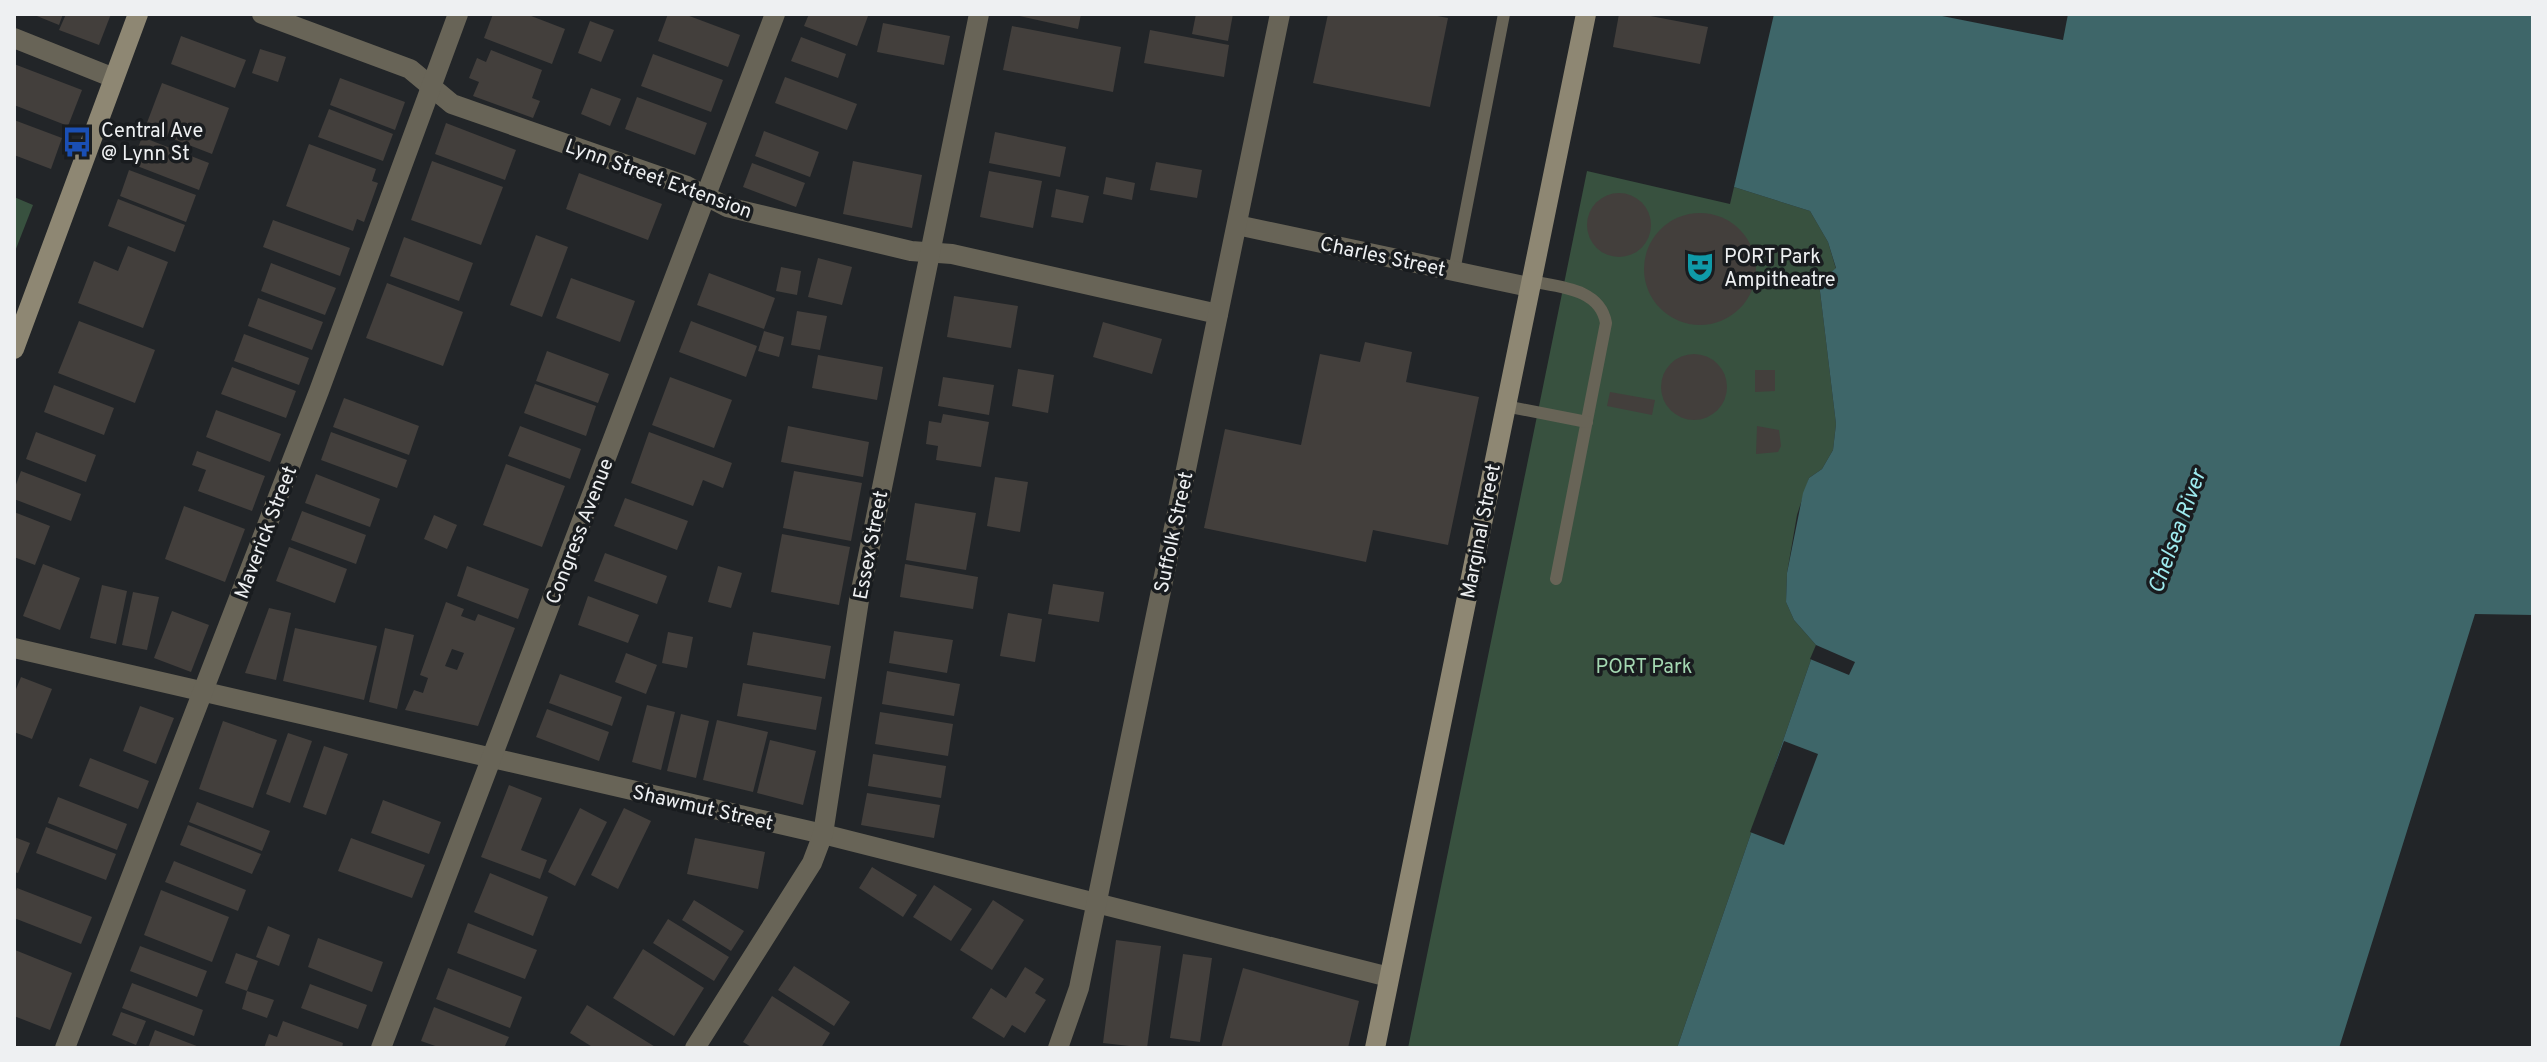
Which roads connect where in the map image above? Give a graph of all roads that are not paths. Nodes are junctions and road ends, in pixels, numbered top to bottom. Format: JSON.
{"nodes":[{"id":1,"x":138,"y":14,"type":"edge"},
{"id":2,"x":262,"y":14,"type":"edge"},
{"id":3,"x":458,"y":14,"type":"edge"},
{"id":4,"x":775,"y":14,"type":"edge"},
{"id":5,"x":979,"y":14,"type":"edge"},
{"id":6,"x":1280,"y":14,"type":"edge"},
{"id":7,"x":1504,"y":14,"type":"edge"},
{"id":8,"x":1586,"y":14,"type":"edge"},
{"id":9,"x":14,"y":38,"type":"edge"},
{"id":10,"x":114,"y":78,"type":"junction"},
{"id":11,"x":431,"y":86,"type":"junction"},
{"id":12,"x":706,"y":196,"type":"junction"},
{"id":13,"x":1237,"y":225,"type":"junction"},
{"id":14,"x":930,"y":253,"type":"junction"},
{"id":15,"x":1454,"y":271,"type":"junction"},
{"id":16,"x":1530,"y":284,"type":"junction"},
{"id":17,"x":1218,"y":314,"type":"junction"},
{"id":18,"x":14,"y":349,"type":"edge"},
{"id":19,"x":1505,"y":406,"type":"junction"},
{"id":20,"x":1587,"y":422,"type":"junction"},
{"id":21,"x":1556,"y":579,"type":"dead end"},
{"id":22,"x":14,"y":648,"type":"edge"},
{"id":23,"x":203,"y":691,"type":"junction"},
{"id":24,"x":492,"y":759,"type":"junction"},
{"id":25,"x":823,"y":834,"type":"junction"},
{"id":26,"x":1097,"y":902,"type":"junction"},
{"id":27,"x":1389,"y":977,"type":"junction"},
{"id":28,"x":65,"y":1048,"type":"edge"},
{"id":29,"x":381,"y":1048,"type":"edge"},
{"id":30,"x":695,"y":1048,"type":"edge"},
{"id":31,"x":1058,"y":1048,"type":"edge"},
{"id":32,"x":1375,"y":1048,"type":"edge"}],
"edges":[{"from":1,"to":10,"type":"main road"},
{"from":2,"to":11,"type":"street","name":"Lynn Street Extension"},
{"from":3,"to":11,"type":"street","name":"Maverick Street"},
{"from":4,"to":12,"type":"street","name":"Congress Avenue"},
{"from":5,"to":14,"type":"street","name":"Essex Street"},
{"from":6,"to":13,"type":"street","name":"Suffolk Street"},
{"from":7,"to":15,"type":"lane"},
{"from":8,"to":16,"type":"main road","name":"Marginal Street"},
{"from":9,"to":10,"type":"street"},
{"from":10,"to":18,"type":"main road"},
{"from":11,"to":12,"type":"street","name":"Lynn Street Extension"},
{"from":11,"to":23,"type":"street","name":"Maverick Street"},
{"from":12,"to":14,"type":"street","name":"Lynn Street Extension"},
{"from":12,"to":24,"type":"street","name":"Congress Avenue"},
{"from":13,"to":15,"type":"street","name":"Charles Street"},
{"from":13,"to":17,"type":"street","name":"Suffolk Street"},
{"from":14,"to":17,"type":"street","name":"Lynn Street Extension"},
{"from":14,"to":25,"type":"street","name":"Essex Street"},
{"from":15,"to":16,"type":"street","name":"Charles Street"},
{"from":16,"to":19,"type":"main road","name":"Marginal Street"},
{"from":16,"to":20,"type":"lane"},
{"from":17,"to":26,"type":"street","name":"Suffolk Street"},
{"from":19,"to":20,"type":"lane"},
{"from":19,"to":27,"type":"main road","name":"Marginal Street"},
{"from":20,"to":21,"type":"lane"},
{"from":22,"to":23,"type":"street","name":"Shawmut Street"},
{"from":23,"to":24,"type":"street","name":"Shawmut Street"},
{"from":23,"to":28,"type":"street","name":"Maverick Street"},
{"from":24,"to":25,"type":"street","name":"Shawmut Street"},
{"from":24,"to":29,"type":"street","name":"Congress Avenue"},
{"from":25,"to":26,"type":"street","name":"Shawmut Street"},
{"from":25,"to":30,"type":"street","name":"Essex Street"},
{"from":26,"to":27,"type":"street","name":"Shawmut Street"},
{"from":26,"to":31,"type":"street","name":"Suffolk Street"},
{"from":27,"to":32,"type":"main road","name":"Marginal Street"}]}
